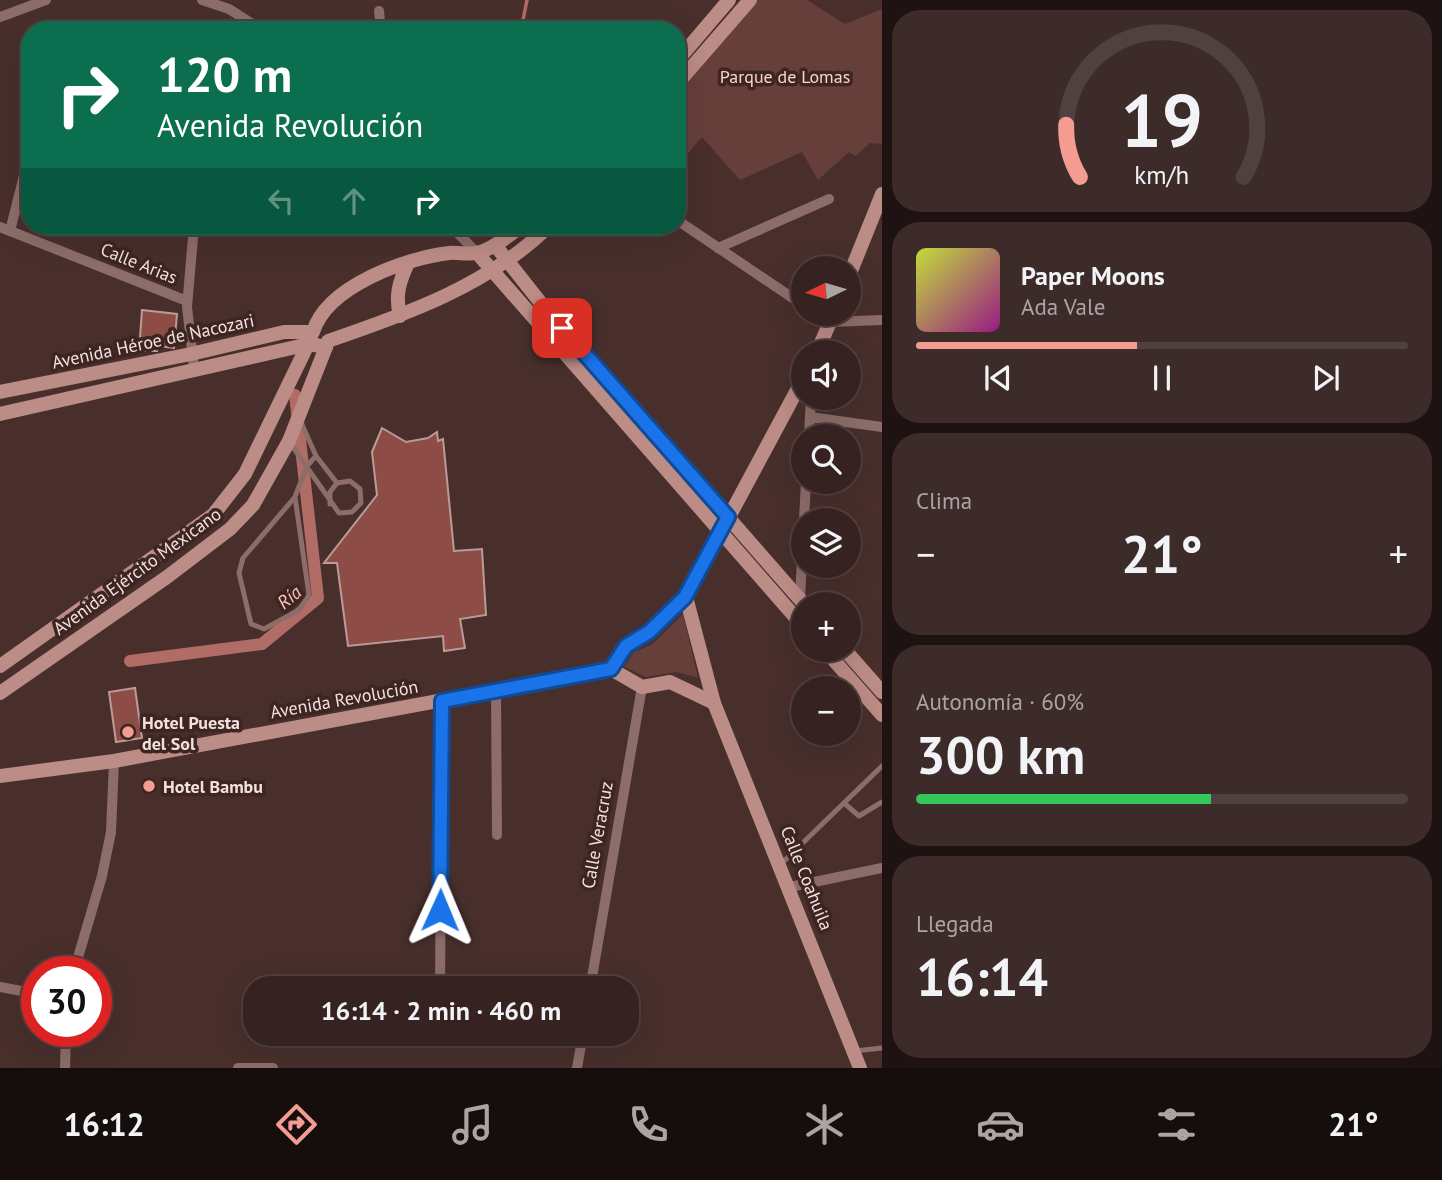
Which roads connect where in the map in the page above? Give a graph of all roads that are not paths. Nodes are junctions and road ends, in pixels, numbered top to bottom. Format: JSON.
{"nodes":[{"id":1,"x":46,"y":0,"type":"edge"},
{"id":2,"x":202,"y":0,"type":"edge"},
{"id":3,"x":729,"y":0,"type":"edge"},
{"id":4,"x":750,"y":0,"type":"edge"},
{"id":5,"x":379,"y":11,"type":"dead end"},
{"id":6,"x":0,"y":17,"type":"edge"},
{"id":7,"x":247,"y":21,"type":"edge"},
{"id":8,"x":380,"y":21,"type":"edge"},
{"id":9,"x":686,"y":50,"type":"edge"},
{"id":10,"x":686,"y":74,"type":"edge"},
{"id":11,"x":21,"y":180,"type":"edge"},
{"id":12,"x":881,"y":198,"type":"edge"},
{"id":13,"x":829,"y":199,"type":"dead end"},
{"id":14,"x":686,"y":226,"type":"edge"},
{"id":15,"x":5,"y":229,"type":"edge"},
{"id":16,"x":193,"y":235,"type":"edge"},
{"id":17,"x":460,"y":235,"type":"edge"},
{"id":18,"x":509,"y":235,"type":"edge"},
{"id":19,"x":538,"y":235,"type":"edge"},
{"id":20,"x":495,"y":245,"type":"junction"},
{"id":21,"x":718,"y":248,"type":"junction"},
{"id":22,"x":477,"y":253,"type":"junction"},
{"id":23,"x":857,"y":256,"type":"edge"},
{"id":24,"x":508,"y":261,"type":"junction"},
{"id":25,"x":408,"y":263,"type":"junction"},
{"id":26,"x":493,"y":269,"type":"junction"},
{"id":27,"x":791,"y":297,"type":"edge"},
{"id":28,"x":187,"y":301,"type":"junction"},
{"id":29,"x":400,"y":316,"type":"junction"},
{"id":30,"x":861,"y":319,"type":"edge"},
{"id":31,"x":882,"y":320,"type":"edge"},
{"id":32,"x":311,"y":338,"type":"junction"},
{"id":33,"x":327,"y":344,"type":"junction"},
{"id":34,"x":193,"y":361,"type":"junction"},
{"id":35,"x":0,"y":392,"type":"edge"},
{"id":36,"x":791,"y":401,"type":"edge"},
{"id":37,"x":810,"y":410,"type":"edge"},
{"id":38,"x":0,"y":414,"type":"edge"},
{"id":39,"x":299,"y":417,"type":"junction"},
{"id":40,"x":810,"y":417,"type":"junction"},
{"id":41,"x":810,"y":424,"type":"edge"},
{"id":42,"x":882,"y":427,"type":"edge"},
{"id":43,"x":289,"y":441,"type":"junction"},
{"id":44,"x":316,"y":456,"type":"junction"},
{"id":45,"x":307,"y":466,"type":"junction"},
{"id":46,"x":337,"y":483,"type":"junction"},
{"id":47,"x":295,"y":497,"type":"junction"},
{"id":48,"x":330,"y":504,"type":"junction"},
{"id":49,"x":728,"y":517,"type":"junction"},
{"id":50,"x":719,"y":532,"type":"junction"},
{"id":51,"x":794,"y":592,"type":"edge"},
{"id":52,"x":685,"y":597,"type":"junction"},
{"id":53,"x":791,"y":613,"type":"edge"},
{"id":54,"x":835,"y":662,"type":"edge"},
{"id":55,"x":855,"y":662,"type":"edge"},
{"id":56,"x":0,"y":666,"type":"edge"},
{"id":57,"x":611,"y":669,"type":"junction"},
{"id":58,"x":642,"y":687,"type":"junction"},
{"id":59,"x":496,"y":691,"type":"junction"},
{"id":60,"x":882,"y":692,"type":"edge"},
{"id":61,"x":0,"y":693,"type":"edge"},
{"id":62,"x":442,"y":701,"type":"junction"},
{"id":63,"x":714,"y":703,"type":"junction"},
{"id":64,"x":882,"y":715,"type":"edge"},
{"id":65,"x":114,"y":761,"type":"junction"},
{"id":66,"x":882,"y":766,"type":"edge"},
{"id":67,"x":0,"y":776,"type":"edge"},
{"id":68,"x":882,"y":802,"type":"edge"},
{"id":69,"x":844,"y":803,"type":"junction"},
{"id":70,"x":497,"y":835,"type":"dead end"},
{"id":71,"x":781,"y":864,"type":"junction"},
{"id":72,"x":882,"y":868,"type":"edge"},
{"id":73,"x":790,"y":887,"type":"junction"},
{"id":74,"x":78,"y":956,"type":"edge"},
{"id":75,"x":440,"y":976,"type":"edge"},
{"id":76,"x":592,"y":976,"type":"edge"},
{"id":77,"x":0,"y":987,"type":"edge"},
{"id":78,"x":21,"y":991,"type":"edge"},
{"id":79,"x":581,"y":1046,"type":"edge"},
{"id":80,"x":65,"y":1047,"type":"edge"},
{"id":81,"x":882,"y":1048,"type":"edge"},
{"id":82,"x":855,"y":1051,"type":"junction"},
{"id":83,"x":241,"y":1067,"type":"edge"},
{"id":84,"x":65,"y":1068,"type":"edge"},
{"id":85,"x":273,"y":1068,"type":"edge"},
{"id":86,"x":577,"y":1068,"type":"edge"},
{"id":87,"x":860,"y":1068,"type":"edge"}],
"edges":[{"from":1,"to":6,"type":"street"},
{"from":2,"to":7,"type":"street"},
{"from":3,"to":9,"type":"main road"},
{"from":4,"to":10,"type":"main road"},
{"from":5,"to":8,"type":"street"},
{"from":11,"to":15,"type":"street"},
{"from":12,"to":23,"type":"main road"},
{"from":13,"to":21,"type":"street"},
{"from":14,"to":21,"type":"street"},
{"from":15,"to":28,"type":"street","name":"Calle Arias"},
{"from":16,"to":28,"type":"street"},
{"from":17,"to":22,"type":"street"},
{"from":18,"to":20,"type":"main road"},
{"from":19,"to":24,"type":"main road","name":"Avenida Héroe de Nacozari"},
{"from":20,"to":22,"type":"main road"},
{"from":20,"to":24,"type":"main road"},
{"from":21,"to":27,"type":"street"},
{"from":22,"to":25,"type":"main road"},
{"from":22,"to":26,"type":"main road"},
{"from":24,"to":26,"type":"main road","name":"Avenida Héroe de Nacozari"},
{"from":24,"to":49,"type":"main road"},
{"from":25,"to":29,"type":"main road"},
{"from":25,"to":32,"type":"main road"},
{"from":26,"to":29,"type":"main road","name":"Avenida Héroe de Nacozari"},
{"from":26,"to":50,"type":"main road"},
{"from":28,"to":34,"type":"street"},
{"from":29,"to":33,"type":"main road","name":"Avenida Héroe de Nacozari"},
{"from":30,"to":31,"type":"street"},
{"from":32,"to":33,"type":"main road","name":"Avenida Héroe de Nacozari"},
{"from":32,"to":34,"type":"main road","name":"Avenida Héroe de Nacozari"},
{"from":32,"to":56,"type":"main road","name":"Avenida Ejército Mexicano"},
{"from":33,"to":39,"type":"main road","name":"Avenida Ejército Mexicano"},
{"from":34,"to":35,"type":"main road","name":"Avenida Héroe de Nacozari"},
{"from":34,"to":38,"type":"main road","name":"Avenida Héroe de Nacozari"},
{"from":36,"to":49,"type":"main road"},
{"from":37,"to":40,"type":"street"},
{"from":39,"to":43,"type":"main road","name":"Avenida Ejército Mexicano"},
{"from":39,"to":44,"type":"lane"},
{"from":40,"to":41,"type":"street"},
{"from":40,"to":42,"type":"street"},
{"from":43,"to":45,"type":"lane"},
{"from":43,"to":61,"type":"main road","name":"Avenida Ejército Mexicano"},
{"from":44,"to":45,"type":"lane"},
{"from":44,"to":46,"type":"lane"},
{"from":45,"to":47,"type":"lane"},
{"from":45,"to":48,"type":"lane"},
{"from":46,"to":48,"type":"lane"},
{"from":46,"to":48,"type":"lane"},
{"from":47,"to":47,"type":"lane"},
{"from":49,"to":50,"type":"main road"},
{"from":49,"to":51,"type":"main road"},
{"from":50,"to":52,"type":"main road"},
{"from":50,"to":53,"type":"main road"},
{"from":52,"to":57,"type":"main road"},
{"from":52,"to":63,"type":"main road","name":"Calle Coahuila"},
{"from":54,"to":64,"type":"main road"},
{"from":55,"to":60,"type":"main road"},
{"from":57,"to":58,"type":"main road"},
{"from":57,"to":59,"type":"main road","name":"Avenida Revolución"},
{"from":58,"to":63,"type":"main road"},
{"from":58,"to":76,"type":"street","name":"Calle Veracruz"},
{"from":59,"to":62,"type":"main road","name":"Avenida Revolución"},
{"from":59,"to":70,"type":"street"},
{"from":62,"to":65,"type":"main road","name":"Avenida Revolución"},
{"from":62,"to":75,"type":"street"},
{"from":63,"to":71,"type":"main road","name":"Calle Coahuila"},
{"from":65,"to":67,"type":"main road","name":"Avenida Revolución"},
{"from":65,"to":74,"type":"street"},
{"from":66,"to":69,"type":"lane"},
{"from":68,"to":69,"type":"lane"},
{"from":69,"to":71,"type":"lane"},
{"from":71,"to":73,"type":"main road","name":"Calle Coahuila"},
{"from":72,"to":73,"type":"street"},
{"from":73,"to":82,"type":"main road","name":"Calle Coahuila"},
{"from":77,"to":78,"type":"street"},
{"from":79,"to":86,"type":"street"},
{"from":80,"to":84,"type":"street"},
{"from":81,"to":82,"type":"lane"},
{"from":82,"to":87,"type":"main road","name":"Calle Coahuila"},
{"from":83,"to":85,"type":"street"}]}
